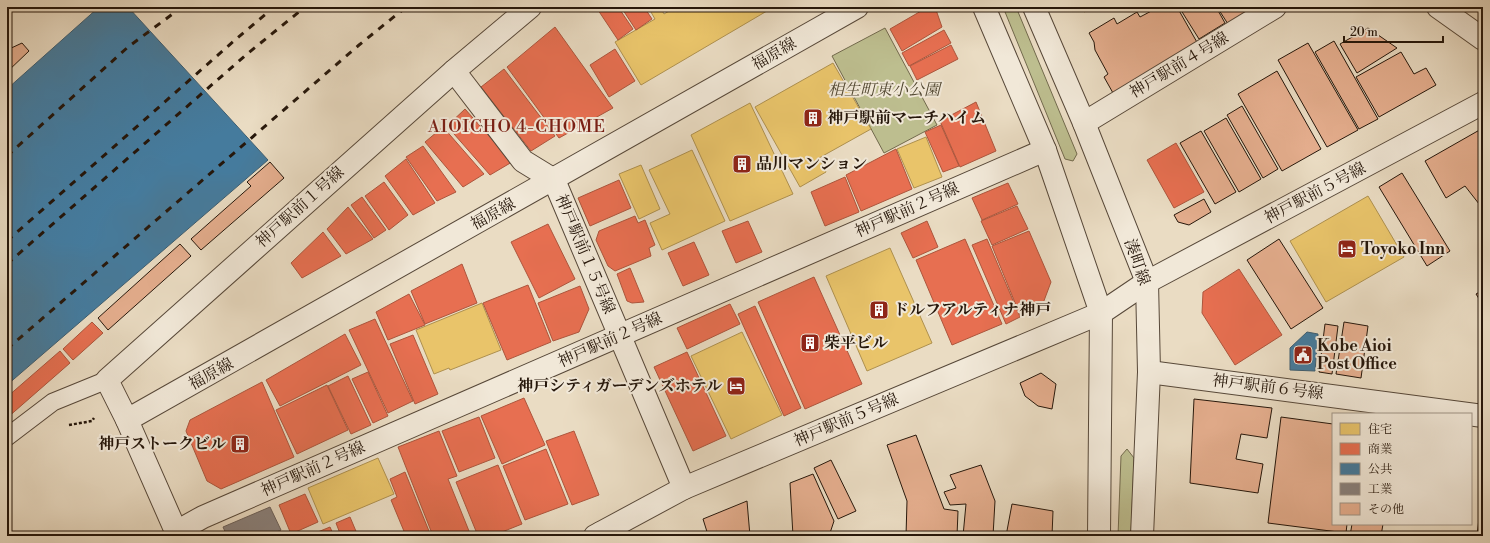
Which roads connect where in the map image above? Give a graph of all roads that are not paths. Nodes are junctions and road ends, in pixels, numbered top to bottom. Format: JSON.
{"nodes":[{"id":1,"x":530,"y":7,"type":"edge"},
{"id":2,"x":857,"y":7,"type":"edge"},
{"id":3,"x":984,"y":7,"type":"edge"},
{"id":4,"x":1034,"y":7,"type":"edge"},
{"id":5,"x":1275,"y":7,"type":"edge"},
{"id":6,"x":1438,"y":7,"type":"edge"},
{"id":7,"x":1483,"y":39,"type":"edge"},
{"id":8,"x":454,"y":71,"type":"junction"},
{"id":9,"x":1483,"y":103,"type":"edge"},
{"id":10,"x":1084,"y":124,"type":"junction"},
{"id":11,"x":1045,"y":150,"type":"junction"},
{"id":12,"x":554,"y":180,"type":"junction"},
{"id":13,"x":1147,"y":282,"type":"junction"},
{"id":14,"x":1101,"y":313,"type":"junction"},
{"id":15,"x":620,"y":336,"type":"junction"},
{"id":16,"x":1149,"y":372,"type":"junction"},
{"id":17,"x":107,"y":380,"type":"junction"},
{"id":18,"x":1460,"y":413,"type":"edge"},
{"id":19,"x":1472,"y":415,"type":"edge"},
{"id":20,"x":1483,"y":416,"type":"edge"},
{"id":21,"x":128,"y":420,"type":"junction"},
{"id":22,"x":7,"y":437,"type":"edge"},
{"id":23,"x":684,"y":488,"type":"junction"},
{"id":24,"x":177,"y":534,"type":"edge"},
{"id":25,"x":602,"y":535,"type":"edge"},
{"id":26,"x":1099,"y":536,"type":"edge"},
{"id":27,"x":1142,"y":536,"type":"edge"}],
"edges":[{"from":1,"to":8,"type":"street","name":"神戸駅前１号線"},
{"from":2,"to":12,"type":"street","name":"福原線"},
{"from":3,"to":11,"type":"street"},
{"from":4,"to":10,"type":"street","name":"湊町線"},
{"from":5,"to":10,"type":"street","name":"神戸駅前４号線"},
{"from":6,"to":7,"type":"street"},
{"from":8,"to":12,"type":"street","name":"神戸駅前１５号線"},
{"from":8,"to":17,"type":"street","name":"神戸駅前１号線"},
{"from":9,"to":13,"type":"street","name":"神戸駅前５号線"},
{"from":10,"to":13,"type":"street","name":"湊町線"},
{"from":11,"to":14,"type":"street"},
{"from":11,"to":15,"type":"street","name":"神戸駅前２号線"},
{"from":12,"to":15,"type":"street","name":"神戸駅前１５号線"},
{"from":12,"to":21,"type":"street","name":"福原線"},
{"from":13,"to":14,"type":"street","name":"神戸駅前５号線"},
{"from":13,"to":16,"type":"street","name":"湊町線"},
{"from":14,"to":23,"type":"street","name":"神戸駅前５号線"},
{"from":14,"to":26,"type":"street"},
{"from":15,"to":23,"type":"street","name":"神戸駅前１５号線"},
{"from":15,"to":24,"type":"street","name":"神戸駅前２号線"},
{"from":16,"to":18,"type":"street","name":"神戸駅前６号線"},
{"from":16,"to":27,"type":"street","name":"湊町線"},
{"from":17,"to":21,"type":"street"},
{"from":17,"to":22,"type":"lane"},
{"from":19,"to":20,"type":"street","name":"神戸駅前６号線"},
{"from":21,"to":24,"type":"street"},
{"from":23,"to":25,"type":"street","name":"神戸駅前５号線"}]}
